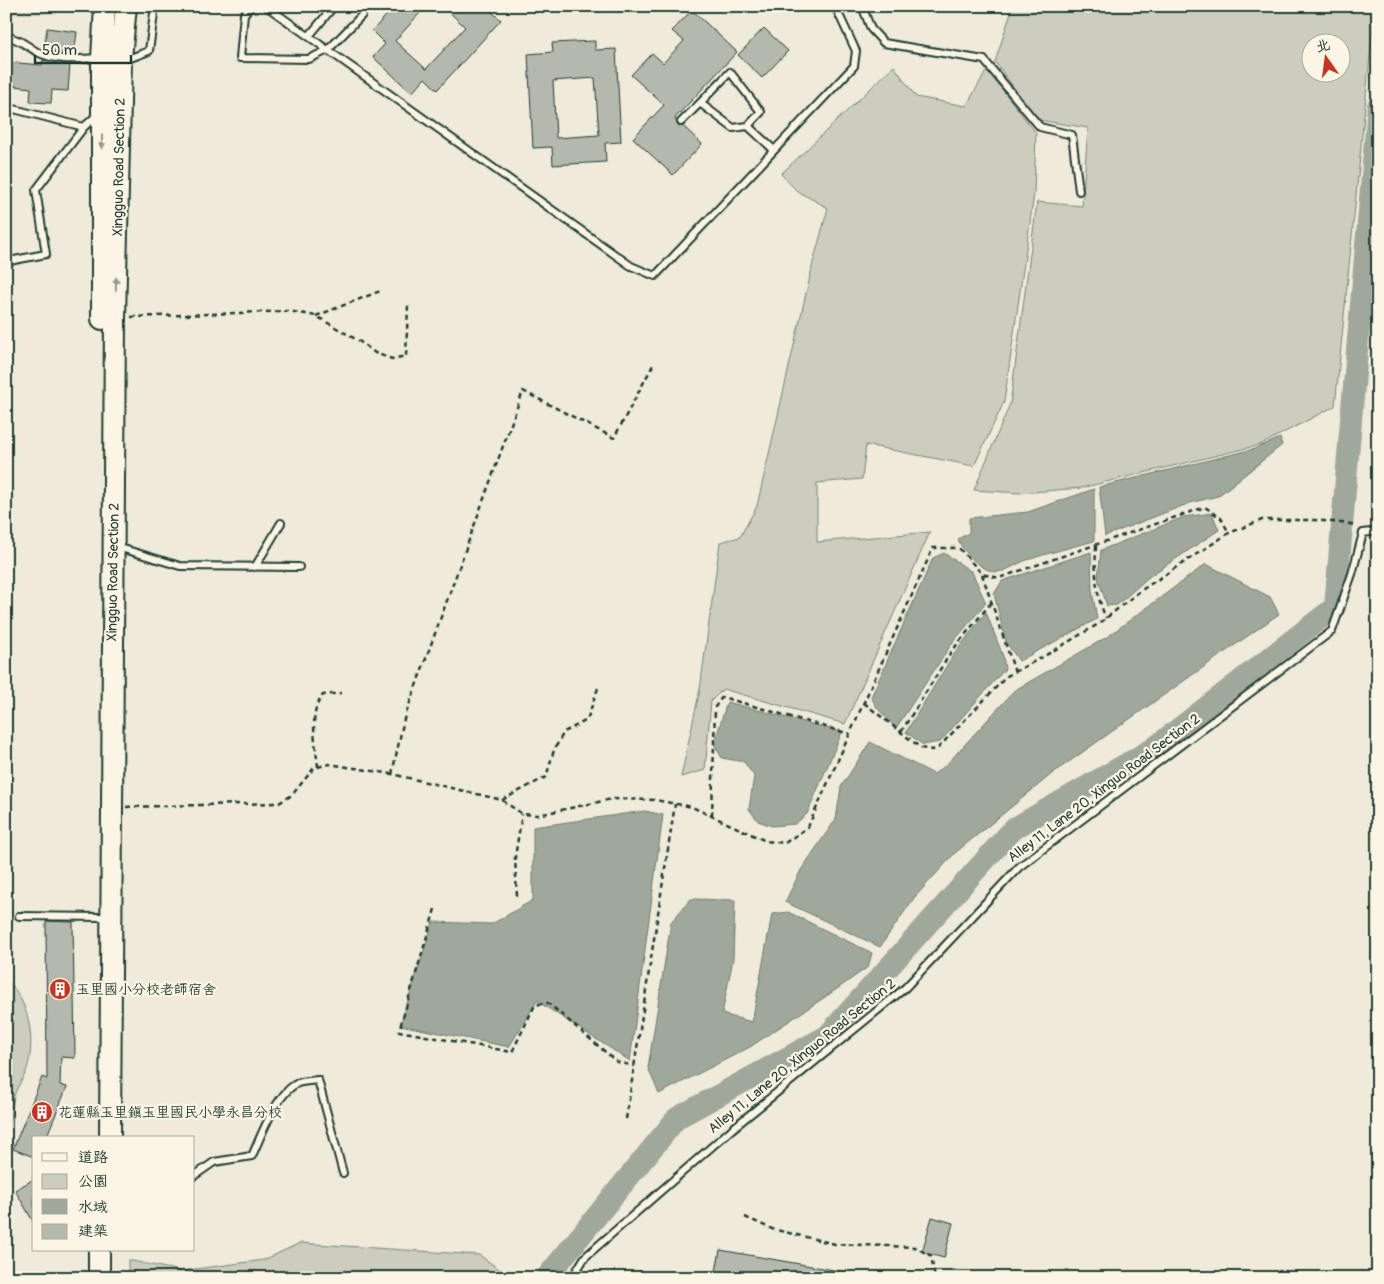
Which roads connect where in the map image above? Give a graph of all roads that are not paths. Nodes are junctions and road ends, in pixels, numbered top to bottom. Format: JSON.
{"nodes":[{"id":1,"x":105,"y":6,"type":"edge"},
{"id":2,"x":126,"y":6,"type":"edge"},
{"id":3,"x":154,"y":6,"type":"edge"},
{"id":4,"x":252,"y":6,"type":"edge"},
{"id":5,"x":266,"y":6,"type":"edge"},
{"id":6,"x":334,"y":6,"type":"edge"},
{"id":7,"x":362,"y":6,"type":"edge"},
{"id":8,"x":835,"y":6,"type":"edge"},
{"id":9,"x":862,"y":6,"type":"edge"},
{"id":10,"x":6,"y":36,"type":"edge"},
{"id":11,"x":309,"y":36,"type":"junction"},
{"id":12,"x":328,"y":50,"type":"junction"},
{"id":13,"x":112,"y":58,"type":"junction"},
{"id":14,"x":700,"y":103,"type":"junction"},
{"id":15,"x":6,"y":107,"type":"edge"},
{"id":16,"x":102,"y":111,"type":"junction"},
{"id":17,"x":681,"y":122,"type":"dead end"},
{"id":18,"x":748,"y":126,"type":"junction"},
{"id":19,"x":84,"y":127,"type":"junction"},
{"id":20,"x":774,"y":150,"type":"junction"},
{"id":21,"x":1079,"y":191,"type":"dead end"},
{"id":22,"x":9,"y":261,"type":"dead end"},
{"id":23,"x":281,"y":523,"type":"dead end"},
{"id":24,"x":1378,"y":531,"type":"edge"},
{"id":25,"x":114,"y":546,"type":"junction"},
{"id":26,"x":255,"y":567,"type":"junction"},
{"id":27,"x":299,"y":567,"type":"dead end"},
{"id":28,"x":19,"y":916,"type":"dead end"},
{"id":29,"x":101,"y":917,"type":"junction"},
{"id":30,"x":99,"y":1136,"type":"edge"},
{"id":31,"x":110,"y":1136,"type":"edge"},
{"id":32,"x":342,"y":1173,"type":"dead end"},
{"id":33,"x":195,"y":1175,"type":"edge"},
{"id":34,"x":99,"y":1252,"type":"edge"},
{"id":35,"x":111,"y":1252,"type":"edge"},
{"id":36,"x":99,"y":1278,"type":"edge"},
{"id":37,"x":111,"y":1278,"type":"edge"},
{"id":38,"x":572,"y":1278,"type":"edge"}],
"edges":[{"from":1,"to":13,"type":"main road","name":"Xingguo Road Section 2"},
{"from":2,"to":13,"type":"main road","name":"Xingguo Road Section 2"},
{"from":3,"to":13,"type":"lane"},
{"from":4,"to":12,"type":"lane"},
{"from":5,"to":11,"type":"lane"},
{"from":6,"to":11,"type":"lane"},
{"from":7,"to":12,"type":"lane"},
{"from":8,"to":20,"type":"lane"},
{"from":9,"to":21,"type":"lane"},
{"from":10,"to":13,"type":"lane"},
{"from":11,"to":12,"type":"lane"},
{"from":12,"to":20,"type":"lane"},
{"from":13,"to":16,"type":"main road","name":"Xingguo Road Section 2"},
{"from":25,"to":13,"type":"main road","name":"Xingguo Road Section 2","one_way":true},
{"from":14,"to":17,"type":"lane"},
{"from":14,"to":18,"type":"lane"},
{"from":14,"to":18,"type":"lane"},
{"from":15,"to":19,"type":"lane"},
{"from":16,"to":19,"type":"lane"},
{"from":16,"to":29,"type":"main road","name":"Xingguo Road Section 2","one_way":true},
{"from":18,"to":20,"type":"lane"},
{"from":19,"to":22,"type":"lane"},
{"from":23,"to":26,"type":"lane"},
{"from":24,"to":38,"type":"lane","name":"Alley 11, Lane 20, Xinguo Road Section 2"},
{"from":25,"to":26,"type":"lane"},
{"from":25,"to":31,"type":"main road","name":"Xingguo Road Section 2"},
{"from":26,"to":27,"type":"lane"},
{"from":28,"to":29,"type":"lane"},
{"from":29,"to":30,"type":"main road","name":"Xingguo Road Section 2"},
{"from":32,"to":33,"type":"lane"},
{"from":34,"to":36,"type":"main road"},
{"from":35,"to":37,"type":"main road"}]}
